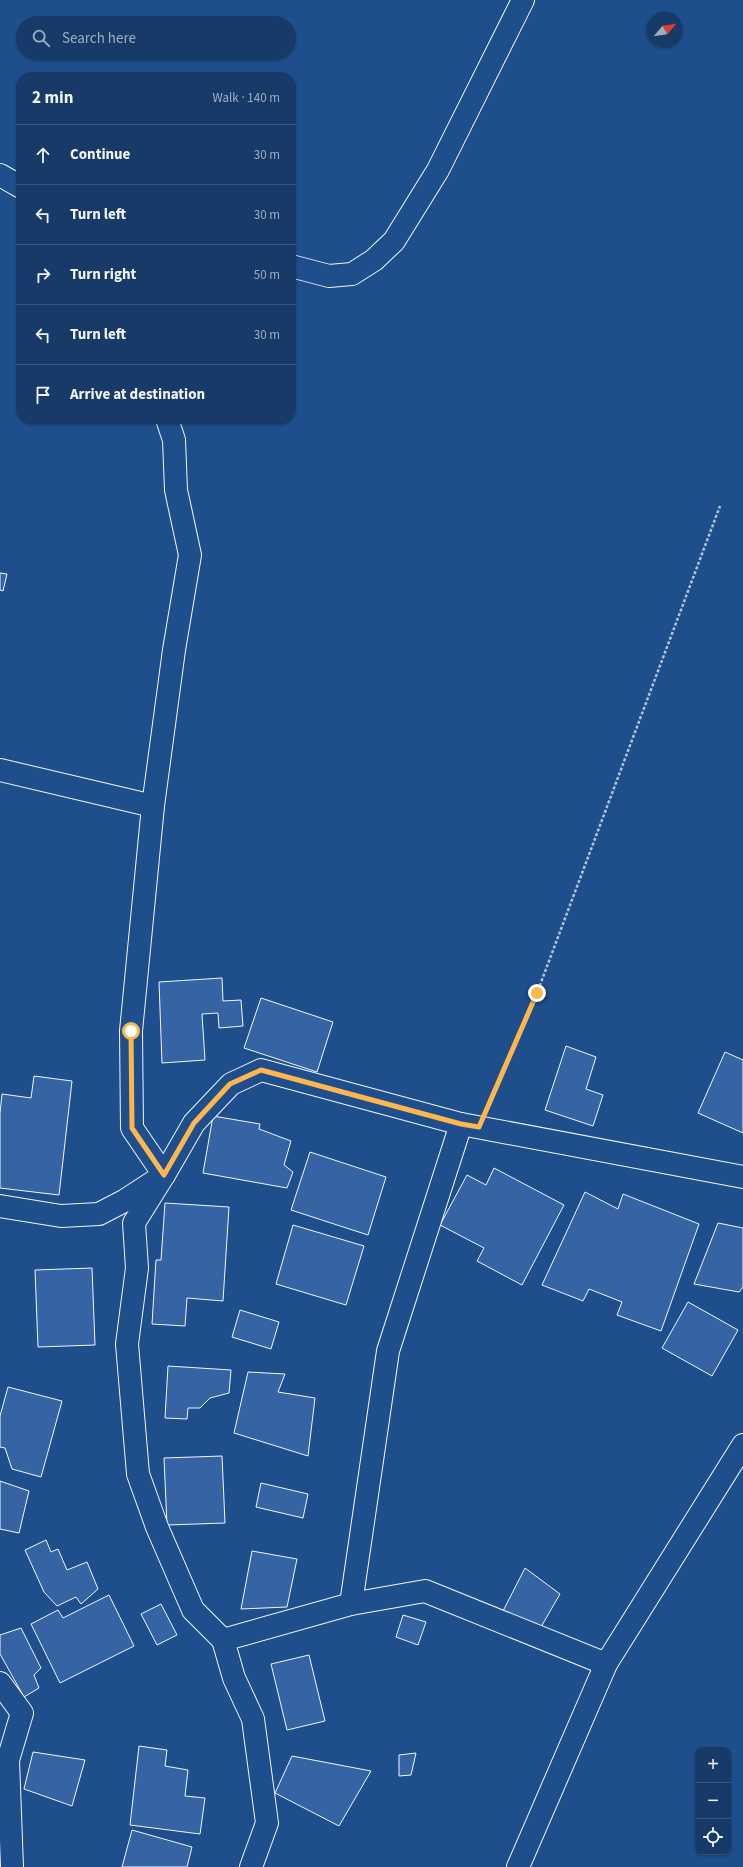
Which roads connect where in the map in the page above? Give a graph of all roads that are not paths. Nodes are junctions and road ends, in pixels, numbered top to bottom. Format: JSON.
{"nodes":[{"id":1,"x":523,"y":0,"type":"edge"},
{"id":2,"x":0,"y":175,"type":"edge"},
{"id":3,"x":16,"y":183,"type":"edge"},
{"id":4,"x":296,"y":267,"type":"edge"},
{"id":5,"x":169,"y":424,"type":"edge"},
{"id":6,"x":0,"y":770,"type":"edge"},
{"id":7,"x":153,"y":806,"type":"junction"},
{"id":8,"x":470,"y":1125,"type":"junction"},
{"id":9,"x":164,"y":1175,"type":"junction"},
{"id":10,"x":743,"y":1178,"type":"edge"},
{"id":11,"x":0,"y":1206,"type":"edge"},
{"id":12,"x":743,"y":1445,"type":"edge"},
{"id":13,"x":351,"y":1604,"type":"junction"},
{"id":14,"x":223,"y":1640,"type":"junction"},
{"id":15,"x":606,"y":1664,"type":"junction"},
{"id":16,"x":0,"y":1683,"type":"edge"},
{"id":17,"x":12,"y":1867,"type":"edge"},
{"id":18,"x":250,"y":1867,"type":"edge"},
{"id":19,"x":518,"y":1867,"type":"edge"}],
"edges":[{"from":1,"to":4,"type":"street"},
{"from":2,"to":3,"type":"street"},
{"from":5,"to":7,"type":"street"},
{"from":6,"to":7,"type":"street"},
{"from":7,"to":9,"type":"street"},
{"from":8,"to":9,"type":"street"},
{"from":8,"to":10,"type":"street"},
{"from":8,"to":13,"type":"street"},
{"from":9,"to":11,"type":"street"},
{"from":9,"to":14,"type":"street"},
{"from":12,"to":15,"type":"street"},
{"from":13,"to":14,"type":"street"},
{"from":13,"to":15,"type":"street"},
{"from":14,"to":18,"type":"street"},
{"from":15,"to":19,"type":"street"},
{"from":16,"to":17,"type":"street"}]}
